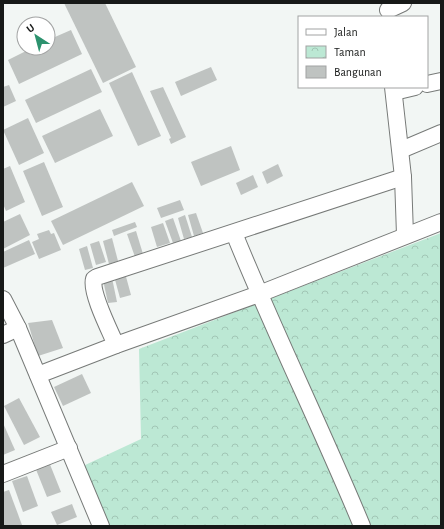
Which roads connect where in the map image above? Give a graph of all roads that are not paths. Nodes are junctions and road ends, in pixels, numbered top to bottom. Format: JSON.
{"nodes":[{"id":1,"x":403,"y":3,"type":"edge"},
{"id":2,"x":388,"y":10,"type":"edge"},
{"id":3,"x":441,"y":81,"type":"edge"},
{"id":4,"x":428,"y":84,"type":"edge"},
{"id":5,"x":404,"y":88,"type":"edge"},
{"id":6,"x":394,"y":89,"type":"edge"},
{"id":7,"x":441,"y":133,"type":"edge"},
{"id":8,"x":401,"y":150,"type":"junction"},
{"id":9,"x":403,"y":177,"type":"junction"},
{"id":10,"x":441,"y":222,"type":"edge"},
{"id":11,"x":234,"y":233,"type":"junction"},
{"id":12,"x":405,"y":235,"type":"junction"},
{"id":13,"x":259,"y":294,"type":"junction"},
{"id":14,"x":3,"y":299,"type":"edge"},
{"id":15,"x":18,"y":328,"type":"junction"},
{"id":16,"x":3,"y":335,"type":"edge"},
{"id":17,"x":116,"y":345,"type":"junction"},
{"id":18,"x":38,"y":375,"type":"junction"},
{"id":19,"x":69,"y":448,"type":"junction"},
{"id":20,"x":3,"y":474,"type":"edge"},
{"id":21,"x":102,"y":526,"type":"edge"},
{"id":22,"x":362,"y":526,"type":"edge"}],
"edges":[{"from":1,"to":2,"type":"street"},
{"from":3,"to":4,"type":"street"},
{"from":5,"to":6,"type":"street"},
{"from":6,"to":8,"type":"street"},
{"from":7,"to":8,"type":"street"},
{"from":8,"to":9,"type":"street"},
{"from":9,"to":11,"type":"street"},
{"from":9,"to":12,"type":"street"},
{"from":10,"to":12,"type":"street"},
{"from":11,"to":13,"type":"street"},
{"from":11,"to":17,"type":"street"},
{"from":12,"to":13,"type":"street"},
{"from":13,"to":17,"type":"street"},
{"from":13,"to":22,"type":"street"},
{"from":14,"to":15,"type":"street"},
{"from":15,"to":16,"type":"street"},
{"from":15,"to":18,"type":"street"},
{"from":17,"to":18,"type":"street"},
{"from":18,"to":19,"type":"street"},
{"from":19,"to":20,"type":"street"},
{"from":19,"to":21,"type":"street"}]}
